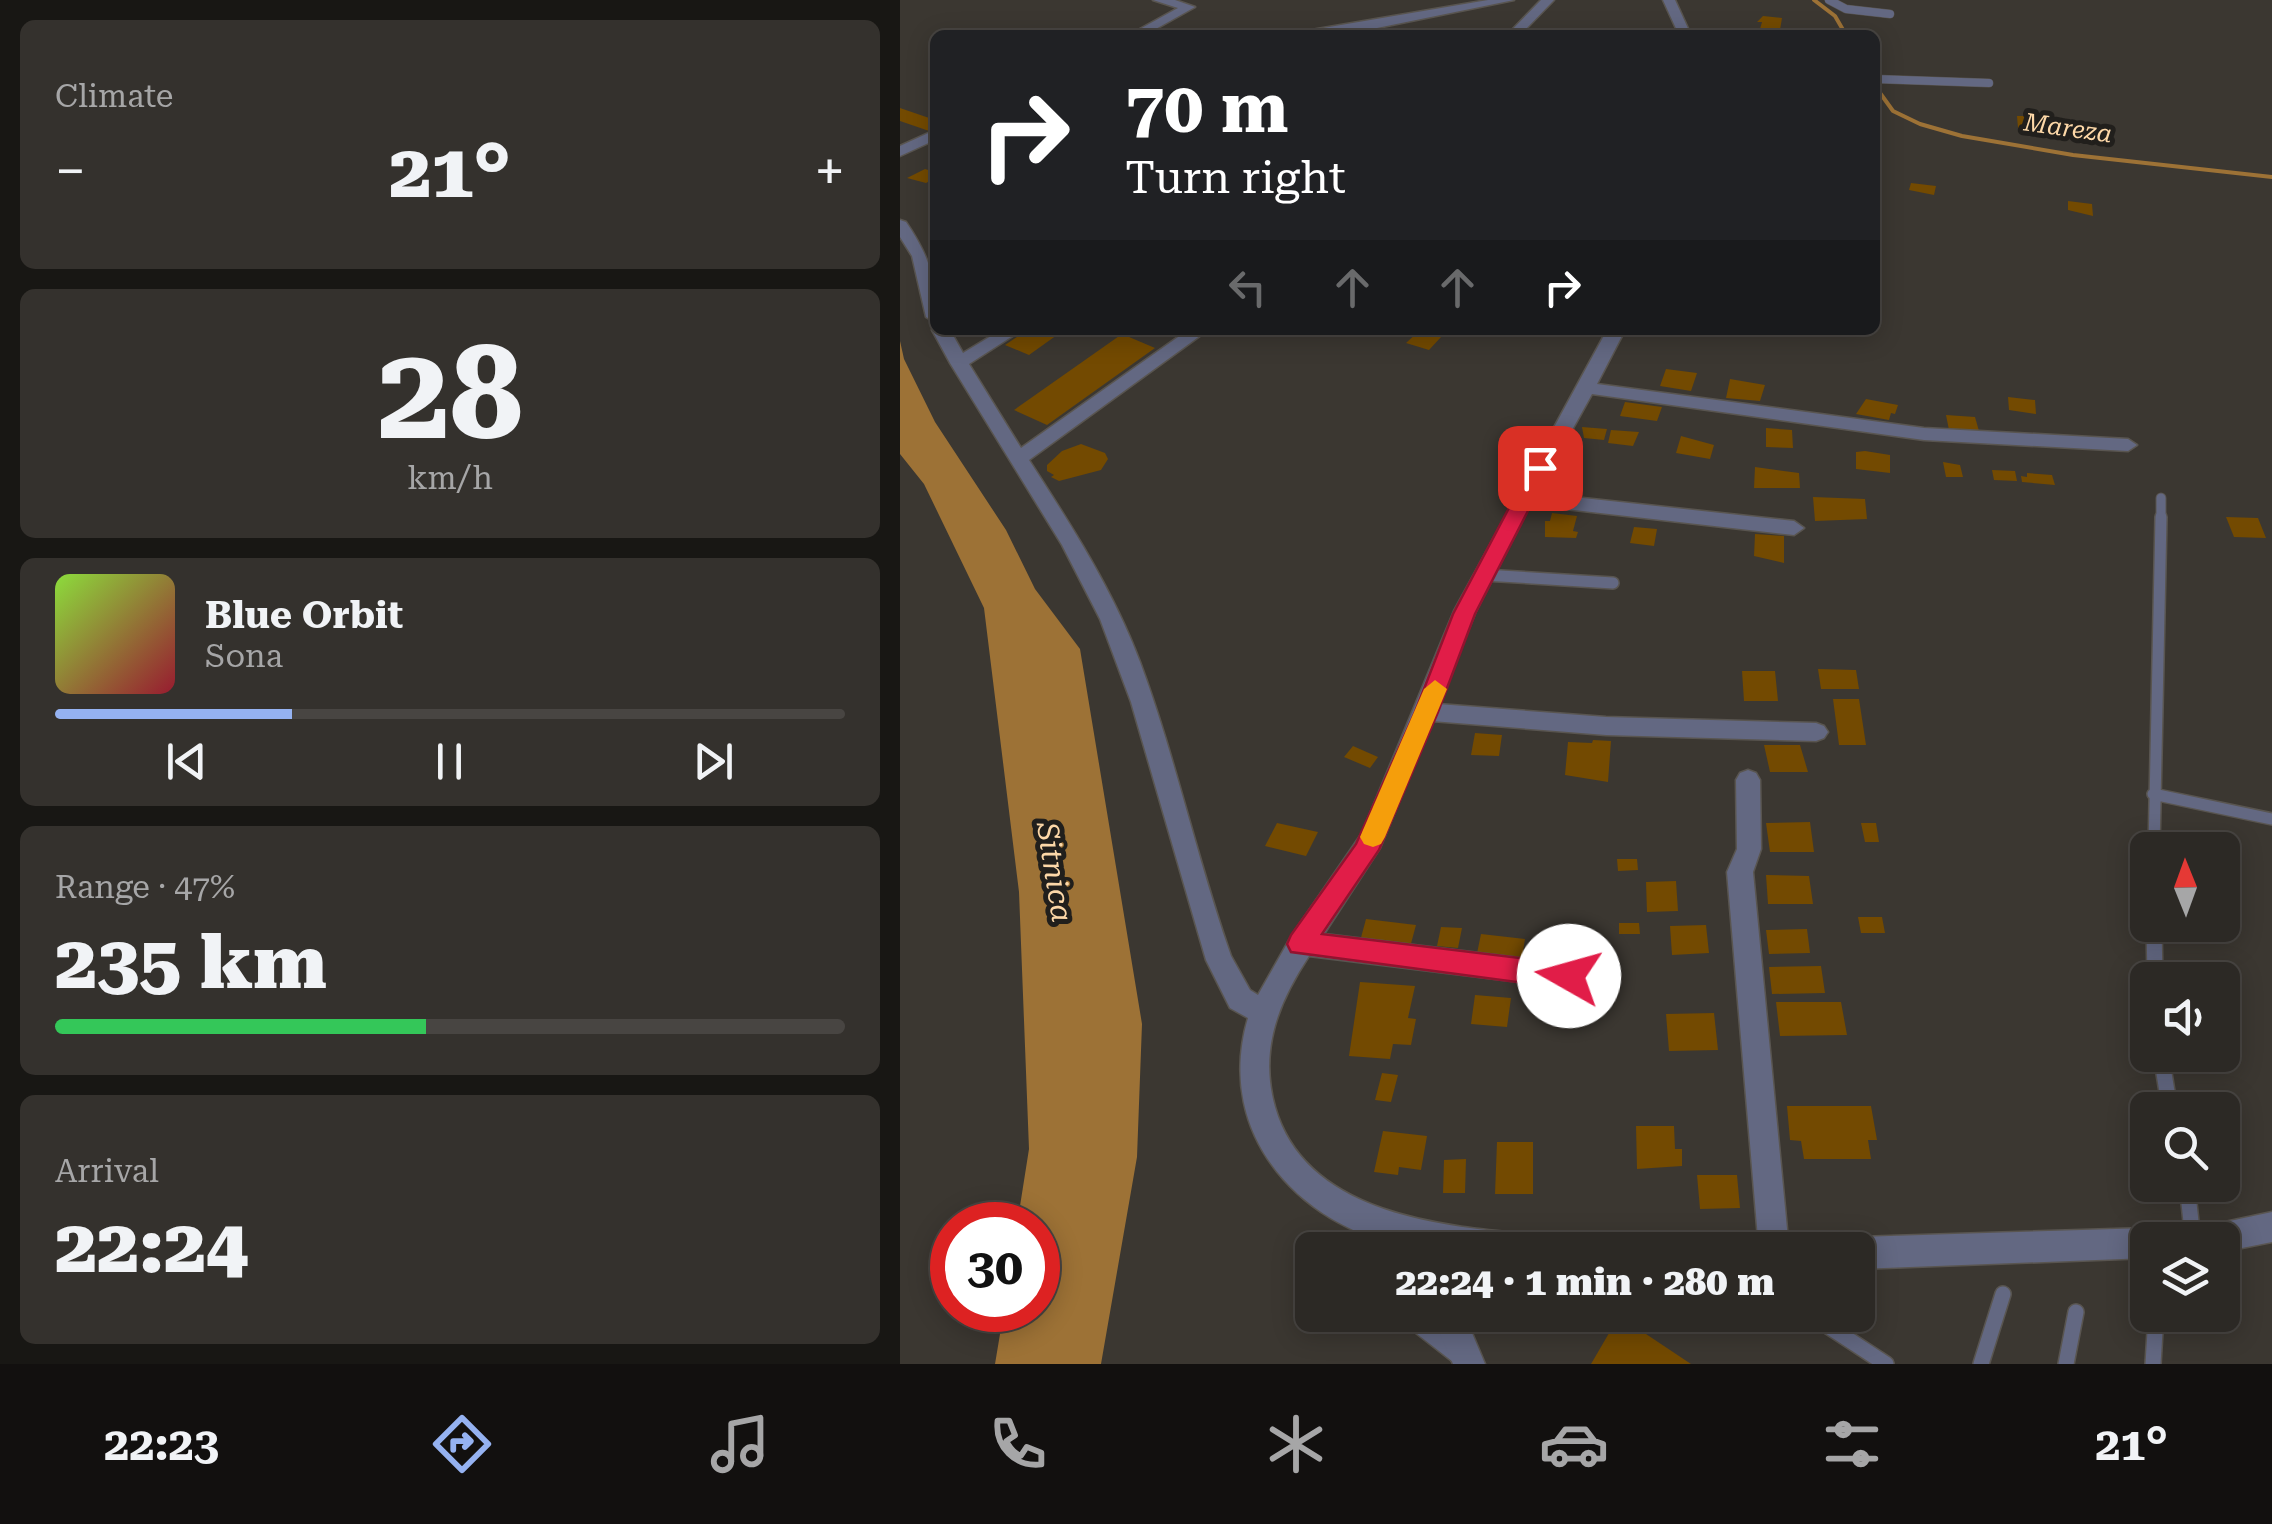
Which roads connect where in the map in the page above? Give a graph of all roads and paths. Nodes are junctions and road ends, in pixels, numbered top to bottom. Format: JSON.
{"nodes":[{"id":1,"x":1159,"y":0,"type":"edge"},
{"id":2,"x":1508,"y":0,"type":"edge"},
{"id":3,"x":1548,"y":0,"type":"edge"},
{"id":4,"x":1669,"y":0,"type":"edge"},
{"id":5,"x":1829,"y":0,"type":"edge"},
{"id":6,"x":1890,"y":14,"type":"dead end"},
{"id":7,"x":1145,"y":30,"type":"edge"},
{"id":8,"x":1330,"y":30,"type":"edge"},
{"id":9,"x":1518,"y":30,"type":"edge"},
{"id":10,"x":1683,"y":30,"type":"edge"},
{"id":11,"x":1880,"y":80,"type":"edge"},
{"id":12,"x":1989,"y":83,"type":"dead end"},
{"id":13,"x":930,"y":137,"type":"edge"},
{"id":14,"x":900,"y":152,"type":"edge"},
{"id":15,"x":900,"y":225,"type":"edge"},
{"id":16,"x":930,"y":287,"type":"edge"},
{"id":17,"x":944,"y":335,"type":"edge"},
{"id":18,"x":1005,"y":335,"type":"edge"},
{"id":19,"x":1192,"y":335,"type":"edge"},
{"id":20,"x":1614,"y":335,"type":"edge"},
{"id":21,"x":958,"y":363,"type":"junction"},
{"id":22,"x":1587,"y":388,"type":"junction"},
{"id":23,"x":2128,"y":445,"type":"dead end"},
{"id":24,"x":1016,"y":460,"type":"junction"},
{"id":25,"x":1525,"y":498,"type":"junction"},
{"id":26,"x":2161,"y":498,"type":"dead end"},
{"id":27,"x":1794,"y":528,"type":"dead end"},
{"id":28,"x":1484,"y":575,"type":"junction"},
{"id":29,"x":1613,"y":583,"type":"dead end"},
{"id":30,"x":1427,"y":712,"type":"junction"},
{"id":31,"x":1816,"y":732,"type":"dead end"},
{"id":32,"x":1748,"y":780,"type":"dead end"},
{"id":33,"x":2153,"y":794,"type":"junction"},
{"id":34,"x":2272,"y":819,"type":"edge"},
{"id":35,"x":2154,"y":832,"type":"edge"},
{"id":36,"x":1301,"y":944,"type":"junction"},
{"id":37,"x":1569,"y":976,"type":"dead end"},
{"id":38,"x":1264,"y":1012,"type":"junction"},
{"id":39,"x":2272,"y":1227,"type":"edge"},
{"id":40,"x":1413,"y":1232,"type":"edge"},
{"id":41,"x":1772,"y":1232,"type":"edge"},
{"id":42,"x":2240,"y":1233,"type":"edge"},
{"id":43,"x":2130,"y":1244,"type":"edge"},
{"id":44,"x":1875,"y":1252,"type":"edge"},
{"id":45,"x":2003,"y":1294,"type":"dead end"},
{"id":46,"x":2076,"y":1312,"type":"dead end"},
{"id":47,"x":1427,"y":1332,"type":"edge"},
{"id":48,"x":1456,"y":1332,"type":"edge"},
{"id":49,"x":1837,"y":1332,"type":"edge"},
{"id":50,"x":2155,"y":1332,"type":"edge"},
{"id":51,"x":1469,"y":1364,"type":"edge"},
{"id":52,"x":1886,"y":1364,"type":"edge"},
{"id":53,"x":1981,"y":1364,"type":"edge"},
{"id":54,"x":2066,"y":1364,"type":"edge"},
{"id":55,"x":2154,"y":1364,"type":"edge"}],
"edges":[{"from":1,"to":7,"type":"street"},
{"from":2,"to":8,"type":"street"},
{"from":3,"to":9,"type":"street"},
{"from":4,"to":10,"type":"street"},
{"from":5,"to":6,"type":"lane"},
{"from":11,"to":12,"type":"lane"},
{"from":13,"to":14,"type":"street"},
{"from":15,"to":16,"type":"street"},
{"from":17,"to":21,"type":"street"},
{"from":18,"to":21,"type":"street"},
{"from":19,"to":24,"type":"street"},
{"from":20,"to":22,"type":"street"},
{"from":21,"to":24,"type":"street"},
{"from":22,"to":23,"type":"street"},
{"from":22,"to":25,"type":"street"},
{"from":24,"to":38,"type":"street"},
{"from":25,"to":27,"type":"street"},
{"from":25,"to":28,"type":"street"},
{"from":26,"to":33,"type":"lane"},
{"from":28,"to":29,"type":"lane"},
{"from":28,"to":30,"type":"street"},
{"from":30,"to":31,"type":"street"},
{"from":30,"to":36,"type":"street"},
{"from":32,"to":41,"type":"street"},
{"from":33,"to":34,"type":"lane"},
{"from":33,"to":35,"type":"lane"},
{"from":36,"to":37,"type":"street"},
{"from":36,"to":38,"type":"street"},
{"from":38,"to":40,"type":"street"},
{"from":39,"to":42,"type":"street"},
{"from":43,"to":44,"type":"street"},
{"from":45,"to":53,"type":"lane"},
{"from":46,"to":54,"type":"lane"},
{"from":47,"to":51,"type":"lane"},
{"from":48,"to":51,"type":"street"},
{"from":49,"to":52,"type":"lane"},
{"from":50,"to":55,"type":"lane"}]}
